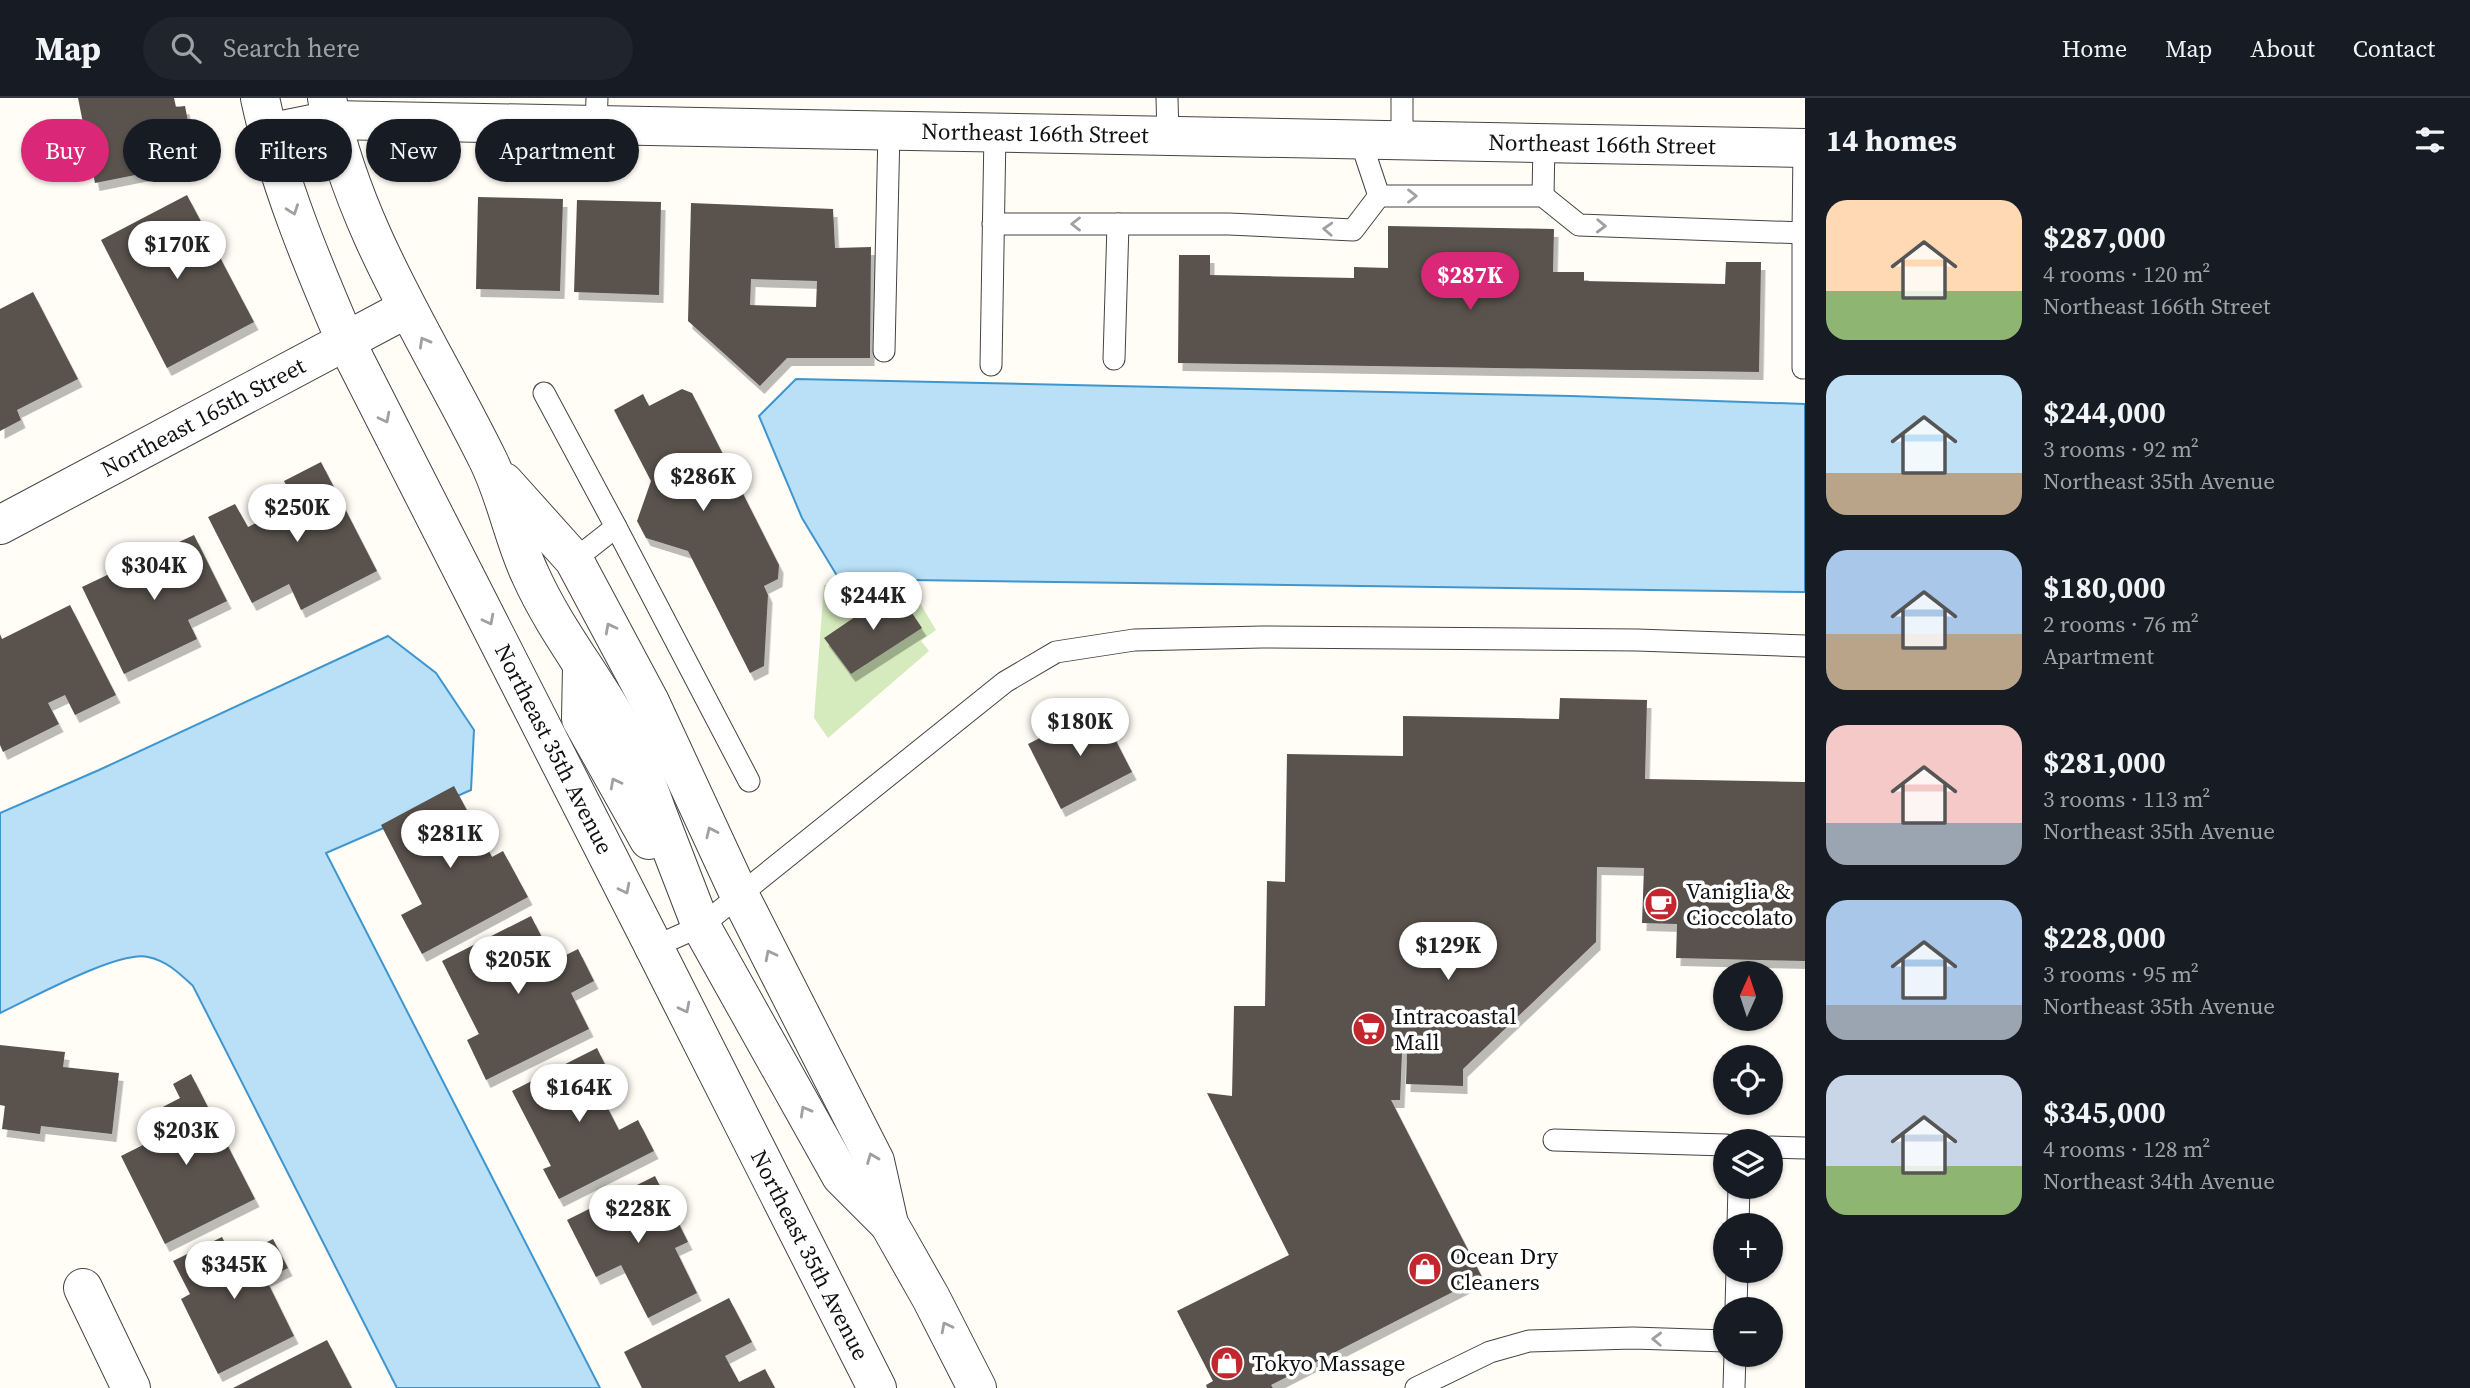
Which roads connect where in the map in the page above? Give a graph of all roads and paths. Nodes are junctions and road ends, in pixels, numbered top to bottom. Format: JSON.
{"nodes":[{"id":1,"x":1167,"y":98,"type":"edge"},
{"id":2,"x":1402,"y":98,"type":"edge"},
{"id":3,"x":329,"y":109,"type":"edge"},
{"id":4,"x":597,"y":111,"type":"edge"},
{"id":5,"x":263,"y":115,"type":"edge"},
{"id":6,"x":888,"y":130,"type":"junction"},
{"id":7,"x":995,"y":132,"type":"junction"},
{"id":8,"x":1168,"y":136,"type":"junction"},
{"id":9,"x":1360,"y":139,"type":"junction"},
{"id":10,"x":1402,"y":140,"type":"junction"},
{"id":11,"x":1544,"y":143,"type":"junction"},
{"id":12,"x":1805,"y":148,"type":"edge"},
{"id":13,"x":1543,"y":195,"type":"junction"},
{"id":14,"x":1379,"y":196,"type":"junction"},
{"id":15,"x":993,"y":224,"type":"junction"},
{"id":16,"x":1118,"y":224,"type":"junction"},
{"id":17,"x":1802,"y":233,"type":"junction"},
{"id":18,"x":407,"y":309,"type":"junction"},
{"id":19,"x":346,"y":342,"type":"junction"},
{"id":20,"x":884,"y":351,"type":"dead end"},
{"id":21,"x":1114,"y":359,"type":"dead end"},
{"id":22,"x":991,"y":365,"type":"dead end"},
{"id":23,"x":1802,"y":368,"type":"dead end"},
{"id":24,"x":544,"y":393,"type":"dead end"},
{"id":25,"x":492,"y":467,"type":"junction"},
{"id":26,"x":0,"y":525,"type":"edge"},
{"id":27,"x":616,"y":527,"type":"junction"},
{"id":28,"x":574,"y":560,"type":"junction"},
{"id":29,"x":1805,"y":646,"type":"edge"},
{"id":30,"x":749,"y":781,"type":"dead end"},
{"id":31,"x":739,"y":894,"type":"junction"},
{"id":32,"x":701,"y":926,"type":"junction"},
{"id":33,"x":654,"y":947,"type":"junction"},
{"id":34,"x":1554,"y":1140,"type":"dead end"},
{"id":35,"x":1713,"y":1145,"type":"edge"},
{"id":36,"x":1783,"y":1148,"type":"edge"},
{"id":37,"x":1805,"y":1149,"type":"edge"},
{"id":38,"x":889,"y":1223,"type":"junction"},
{"id":39,"x":83,"y":1288,"type":"dead end"},
{"id":40,"x":1713,"y":1341,"type":"edge"},
{"id":41,"x":1735,"y":1367,"type":"edge"},
{"id":42,"x":131,"y":1388,"type":"edge"},
{"id":43,"x":877,"y":1388,"type":"edge"},
{"id":44,"x":977,"y":1388,"type":"edge"},
{"id":45,"x":1416,"y":1388,"type":"edge"},
{"id":46,"x":1734,"y":1388,"type":"edge"}],
"edges":[{"from":1,"to":8,"type":"lane"},
{"from":2,"to":10,"type":"lane"},
{"from":3,"to":4,"type":"street","name":"Northeast 166th Street"},
{"from":3,"to":5,"type":"street","name":"Northeast 166th Street"},
{"from":3,"to":18,"type":"street","name":"Northeast 35th Avenue"},
{"from":4,"to":6,"type":"street","name":"Northeast 166th Street"},
{"from":5,"to":19,"type":"street","name":"Northeast 35th Avenue","one_way":true},
{"from":6,"to":7,"type":"street","name":"Northeast 166th Street"},
{"from":6,"to":20,"type":"lane"},
{"from":7,"to":8,"type":"street","name":"Northeast 166th Street"},
{"from":7,"to":15,"type":"lane"},
{"from":8,"to":9,"type":"street","name":"Northeast 166th Street"},
{"from":9,"to":10,"type":"street","name":"Northeast 166th Street"},
{"from":9,"to":14,"type":"lane"},
{"from":10,"to":11,"type":"street","name":"Northeast 166th Street"},
{"from":11,"to":12,"type":"street","name":"Northeast 166th Street"},
{"from":11,"to":13,"type":"lane"},
{"from":12,"to":17,"type":"lane"},
{"from":14,"to":13,"type":"lane","one_way":true},
{"from":13,"to":17,"type":"lane","one_way":true},
{"from":14,"to":16,"type":"lane","one_way":true},
{"from":16,"to":15,"type":"lane","one_way":true},
{"from":15,"to":22,"type":"lane"},
{"from":16,"to":21,"type":"lane"},
{"from":17,"to":23,"type":"lane"},
{"from":18,"to":19,"type":"street","name":"Northeast 165th Street"},
{"from":25,"to":18,"type":"street","name":"Northeast 35th Avenue","one_way":true},
{"from":19,"to":26,"type":"street","name":"Northeast 165th Street"},
{"from":19,"to":33,"type":"street","name":"Northeast 35th Avenue","one_way":true},
{"from":24,"to":27,"type":"lane"},
{"from":25,"to":28,"type":"street","name":"Northeast 35th Avenue"},
{"from":32,"to":25,"type":"street","name":"Northeast 35th Avenue","one_way":true},
{"from":27,"to":28,"type":"lane"},
{"from":27,"to":30,"type":"lane"},
{"from":31,"to":28,"type":"street","name":"Northeast 35th Avenue","one_way":true},
{"from":29,"to":31,"type":"lane"},
{"from":31,"to":32,"type":"lane"},
{"from":38,"to":31,"type":"street","name":"Northeast 35th Avenue","one_way":true},
{"from":32,"to":33,"type":"lane"},
{"from":38,"to":32,"type":"street","name":"Northeast 35th Avenue","one_way":true},
{"from":33,"to":43,"type":"street","name":"Northeast 35th Avenue","one_way":true},
{"from":34,"to":35,"type":"lane"},
{"from":36,"to":37,"type":"lane"},
{"from":44,"to":38,"type":"street","name":"Northeast 35th Avenue","one_way":true},
{"from":39,"to":42,"type":"street"},
{"from":40,"to":45,"type":"lane","one_way":true},
{"from":41,"to":46,"type":"lane"}]}
